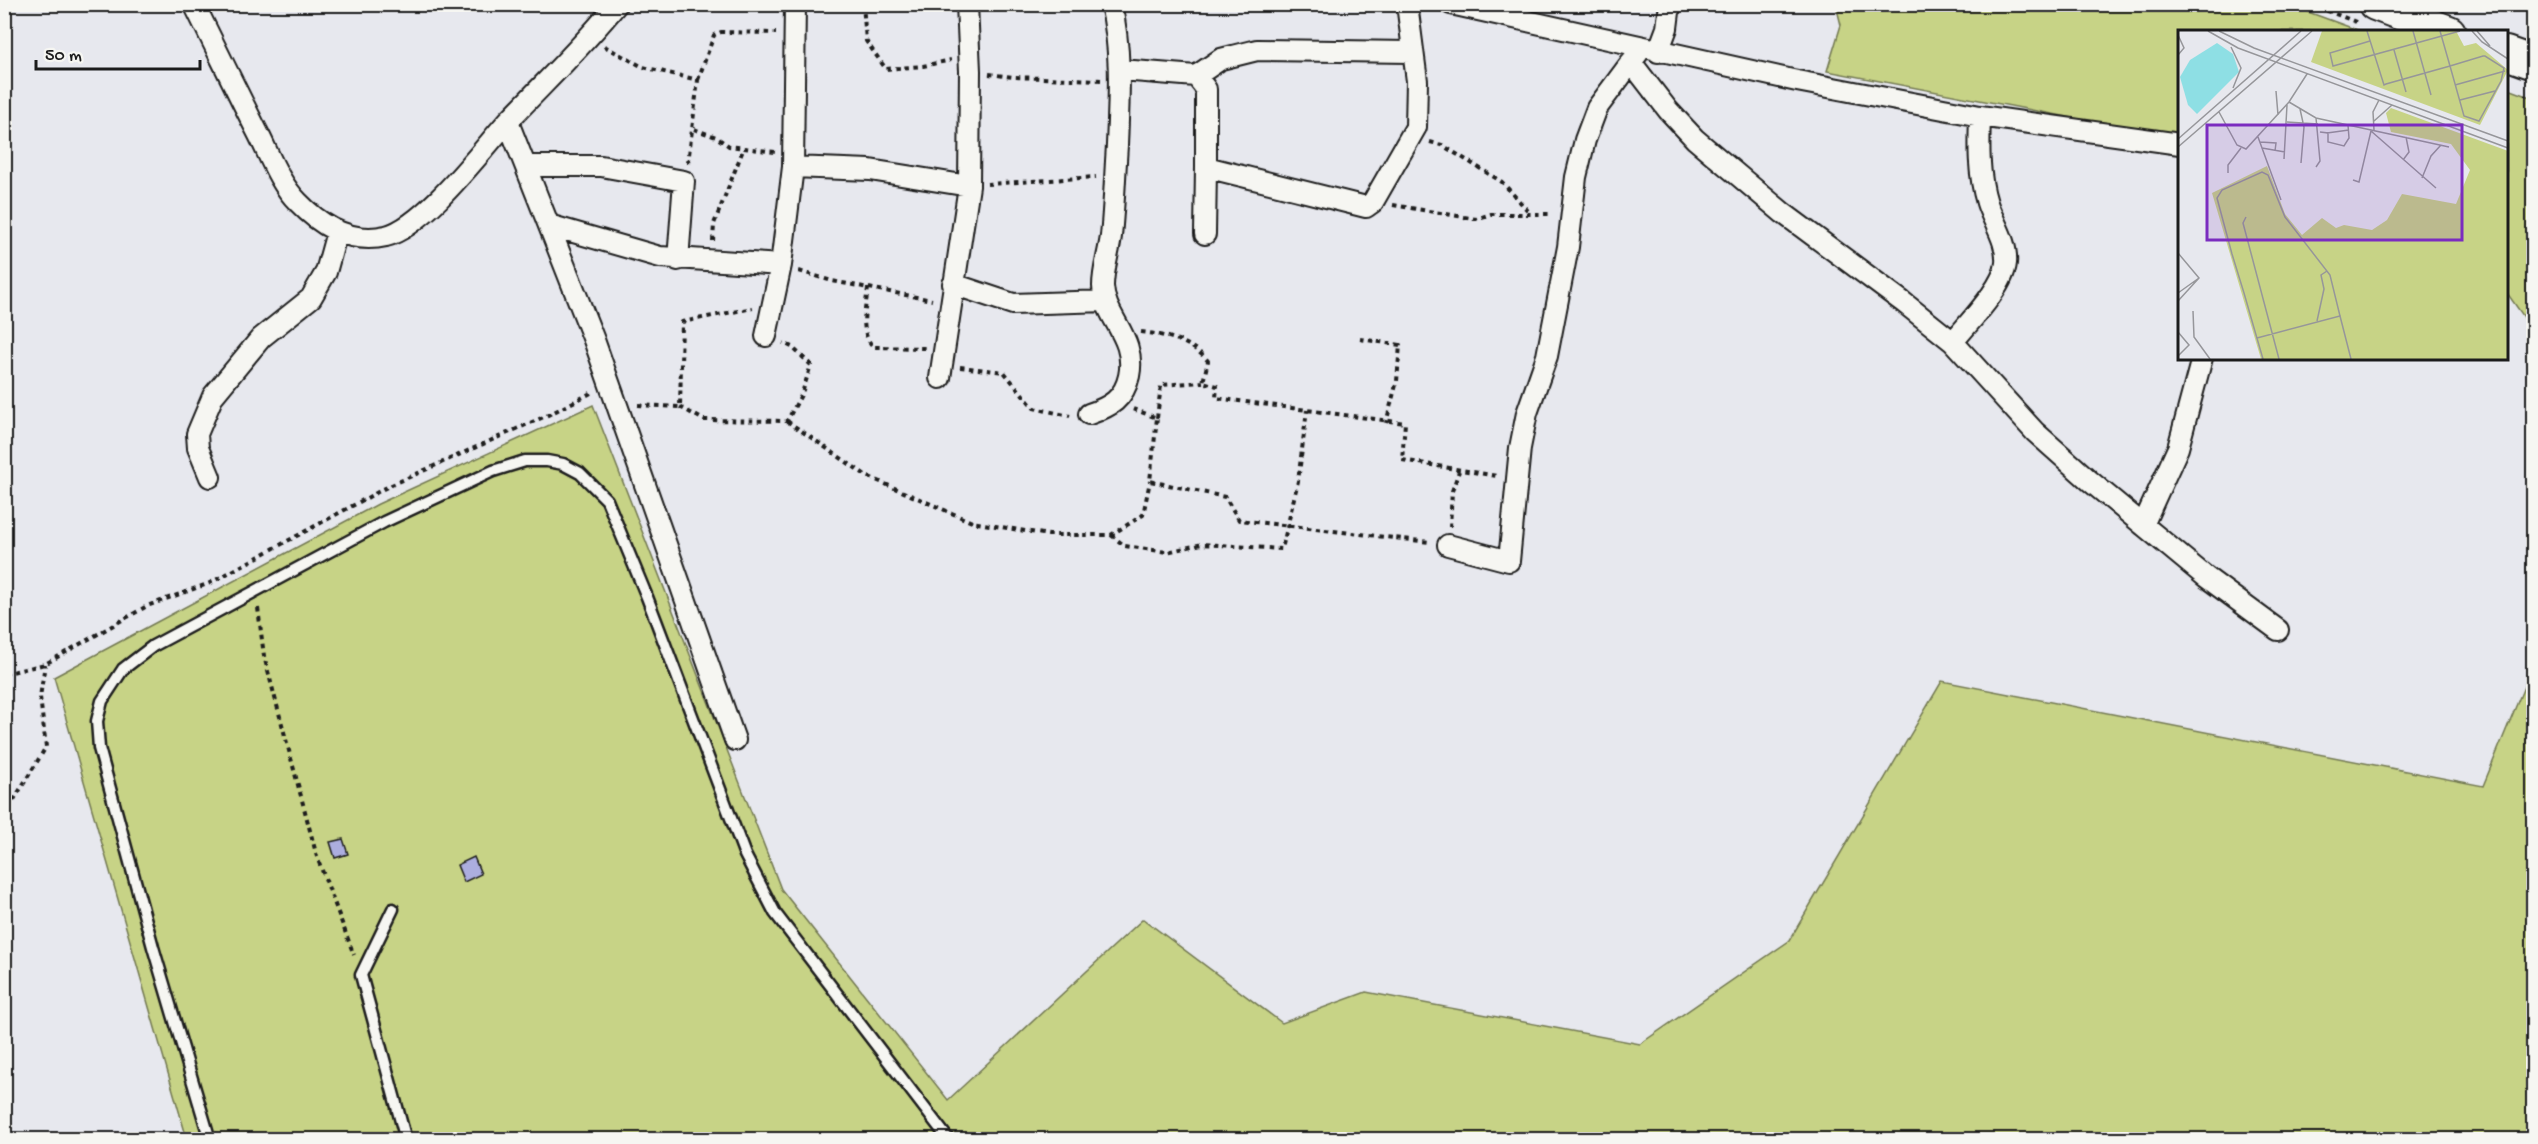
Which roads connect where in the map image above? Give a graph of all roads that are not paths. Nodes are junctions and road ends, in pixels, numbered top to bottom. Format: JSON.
{"nodes":[{"id":1,"x":194,"y":4,"type":"edge"},
{"id":2,"x":617,"y":4,"type":"edge"},
{"id":3,"x":795,"y":4,"type":"edge"},
{"id":4,"x":967,"y":4,"type":"edge"},
{"id":5,"x":1111,"y":4,"type":"edge"},
{"id":6,"x":1407,"y":4,"type":"edge"},
{"id":7,"x":1451,"y":4,"type":"edge"},
{"id":8,"x":1670,"y":4,"type":"edge"},
{"id":9,"x":2368,"y":14,"type":"edge"},
{"id":10,"x":2440,"y":30,"type":"edge"},
{"id":11,"x":1411,"y":52,"type":"junction"},
{"id":12,"x":1644,"y":54,"type":"junction"},
{"id":13,"x":2508,"y":54,"type":"edge"},
{"id":14,"x":2534,"y":63,"type":"edge"},
{"id":15,"x":1121,"y":70,"type":"junction"},
{"id":16,"x":1196,"y":76,"type":"junction"},
{"id":17,"x":1980,"y":116,"type":"junction"},
{"id":18,"x":508,"y":122,"type":"junction"},
{"id":19,"x":2178,"y":144,"type":"edge"},
{"id":20,"x":793,"y":160,"type":"junction"},
{"id":21,"x":528,"y":166,"type":"junction"},
{"id":22,"x":1206,"y":167,"type":"junction"},
{"id":23,"x":969,"y":186,"type":"junction"},
{"id":24,"x":549,"y":225,"type":"junction"},
{"id":25,"x":337,"y":232,"type":"junction"},
{"id":26,"x":1205,"y":234,"type":"dead end"},
{"id":27,"x":678,"y":260,"type":"junction"},
{"id":28,"x":781,"y":265,"type":"junction"},
{"id":29,"x":953,"y":284,"type":"junction"},
{"id":30,"x":1106,"y":301,"type":"junction"},
{"id":31,"x":766,"y":336,"type":"road end"},
{"id":32,"x":1953,"y":342,"type":"junction"},
{"id":33,"x":2201,"y":360,"type":"edge"},
{"id":34,"x":940,"y":378,"type":"dead end"},
{"id":35,"x":1089,"y":414,"type":"road end"},
{"id":36,"x":210,"y":477,"type":"dead end"},
{"id":37,"x":2143,"y":525,"type":"junction"},
{"id":38,"x":1448,"y":545,"type":"road end"},
{"id":39,"x":2278,"y":630,"type":"dead end"},
{"id":40,"x":735,"y":740,"type":"dead end"},
{"id":41,"x":393,"y":909,"type":"dead end"},
{"id":42,"x":210,"y":1140,"type":"edge"},
{"id":43,"x":406,"y":1140,"type":"edge"},
{"id":44,"x":950,"y":1140,"type":"edge"}],
"edges":[{"from":1,"to":25,"type":"street"},
{"from":2,"to":18,"type":"street"},
{"from":3,"to":20,"type":"street"},
{"from":4,"to":23,"type":"street"},
{"from":5,"to":15,"type":"street"},
{"from":6,"to":11,"type":"street"},
{"from":7,"to":12,"type":"street"},
{"from":8,"to":12,"type":"street"},
{"from":9,"to":10,"type":"main road"},
{"from":11,"to":16,"type":"street"},
{"from":11,"to":22,"type":"street"},
{"from":12,"to":17,"type":"street"},
{"from":12,"to":32,"type":"street"},
{"from":12,"to":38,"type":"street"},
{"from":13,"to":14,"type":"main road"},
{"from":15,"to":16,"type":"street"},
{"from":15,"to":30,"type":"street"},
{"from":16,"to":22,"type":"street"},
{"from":17,"to":19,"type":"street"},
{"from":17,"to":32,"type":"street"},
{"from":18,"to":21,"type":"street"},
{"from":18,"to":25,"type":"street"},
{"from":20,"to":23,"type":"street"},
{"from":20,"to":28,"type":"street"},
{"from":21,"to":24,"type":"street"},
{"from":21,"to":27,"type":"street"},
{"from":22,"to":26,"type":"street"},
{"from":23,"to":29,"type":"street"},
{"from":24,"to":27,"type":"street"},
{"from":24,"to":40,"type":"street"},
{"from":25,"to":36,"type":"street"},
{"from":27,"to":28,"type":"street"},
{"from":28,"to":31,"type":"street"},
{"from":29,"to":30,"type":"street"},
{"from":29,"to":34,"type":"street"},
{"from":30,"to":35,"type":"street"},
{"from":32,"to":37,"type":"street"},
{"from":33,"to":37,"type":"street"},
{"from":37,"to":39,"type":"street"},
{"from":41,"to":43,"type":"lane"},
{"from":42,"to":44,"type":"lane"}]}
